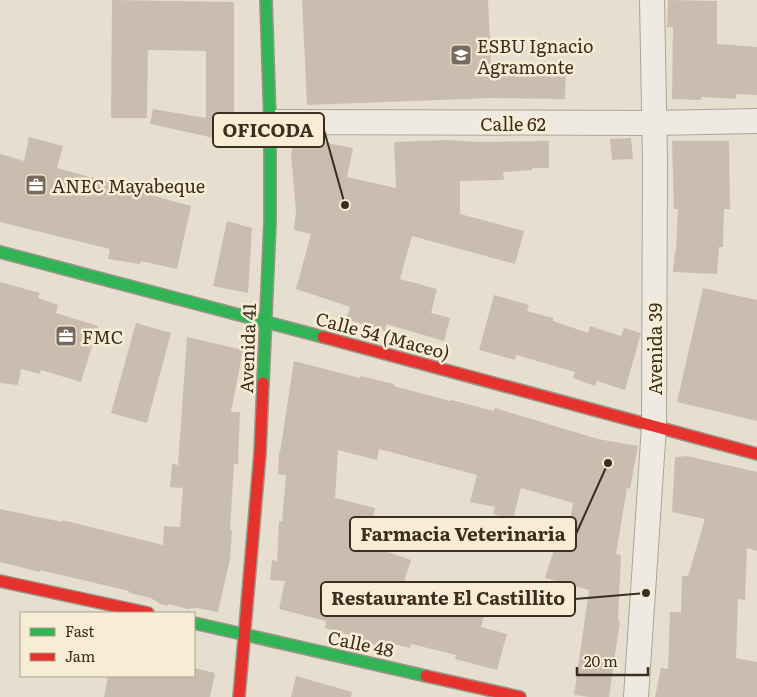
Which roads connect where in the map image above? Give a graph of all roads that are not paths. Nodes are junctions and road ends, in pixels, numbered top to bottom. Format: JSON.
{"nodes":[{"id":1,"x":266,"y":0,"type":"edge"},
{"id":2,"x":652,"y":0,"type":"edge"},
{"id":3,"x":757,"y":121,"type":"edge"},
{"id":4,"x":270,"y":122,"type":"junction"},
{"id":5,"x":654,"y":123,"type":"junction"},
{"id":6,"x":0,"y":252,"type":"edge"},
{"id":7,"x":265,"y":321,"type":"junction"},
{"id":8,"x":654,"y":426,"type":"junction"},
{"id":9,"x":757,"y":454,"type":"edge"},
{"id":10,"x":0,"y":581,"type":"edge"},
{"id":11,"x":143,"y":612,"type":"edge"},
{"id":12,"x":195,"y":623,"type":"edge"},
{"id":13,"x":244,"y":634,"type":"junction"},
{"id":14,"x":239,"y":697,"type":"edge"},
{"id":15,"x":520,"y":697,"type":"edge"},
{"id":16,"x":636,"y":697,"type":"edge"}],
"edges":[{"from":1,"to":4,"type":"main road","name":"Avenida 41"},
{"from":2,"to":5,"type":"street","name":"Avenida 39"},
{"from":3,"to":5,"type":"street","name":"Calle 62"},
{"from":4,"to":5,"type":"street","name":"Calle 62"},
{"from":4,"to":7,"type":"main road","name":"Avenida 41"},
{"from":5,"to":8,"type":"street","name":"Avenida 39"},
{"from":6,"to":7,"type":"main road","name":"Calle 54 (Maceo)"},
{"from":7,"to":8,"type":"main road","name":"Calle 54 (Maceo)"},
{"from":7,"to":13,"type":"main road","name":"Avenida 41"},
{"from":8,"to":9,"type":"main road","name":"Calle 54 (Maceo)"},
{"from":8,"to":16,"type":"street","name":"Avenida 39"},
{"from":10,"to":11,"type":"main road"},
{"from":12,"to":13,"type":"main road","name":"Calle 48"},
{"from":13,"to":14,"type":"main road","name":"Avenida 41"},
{"from":13,"to":15,"type":"main road","name":"Calle 48"}]}
